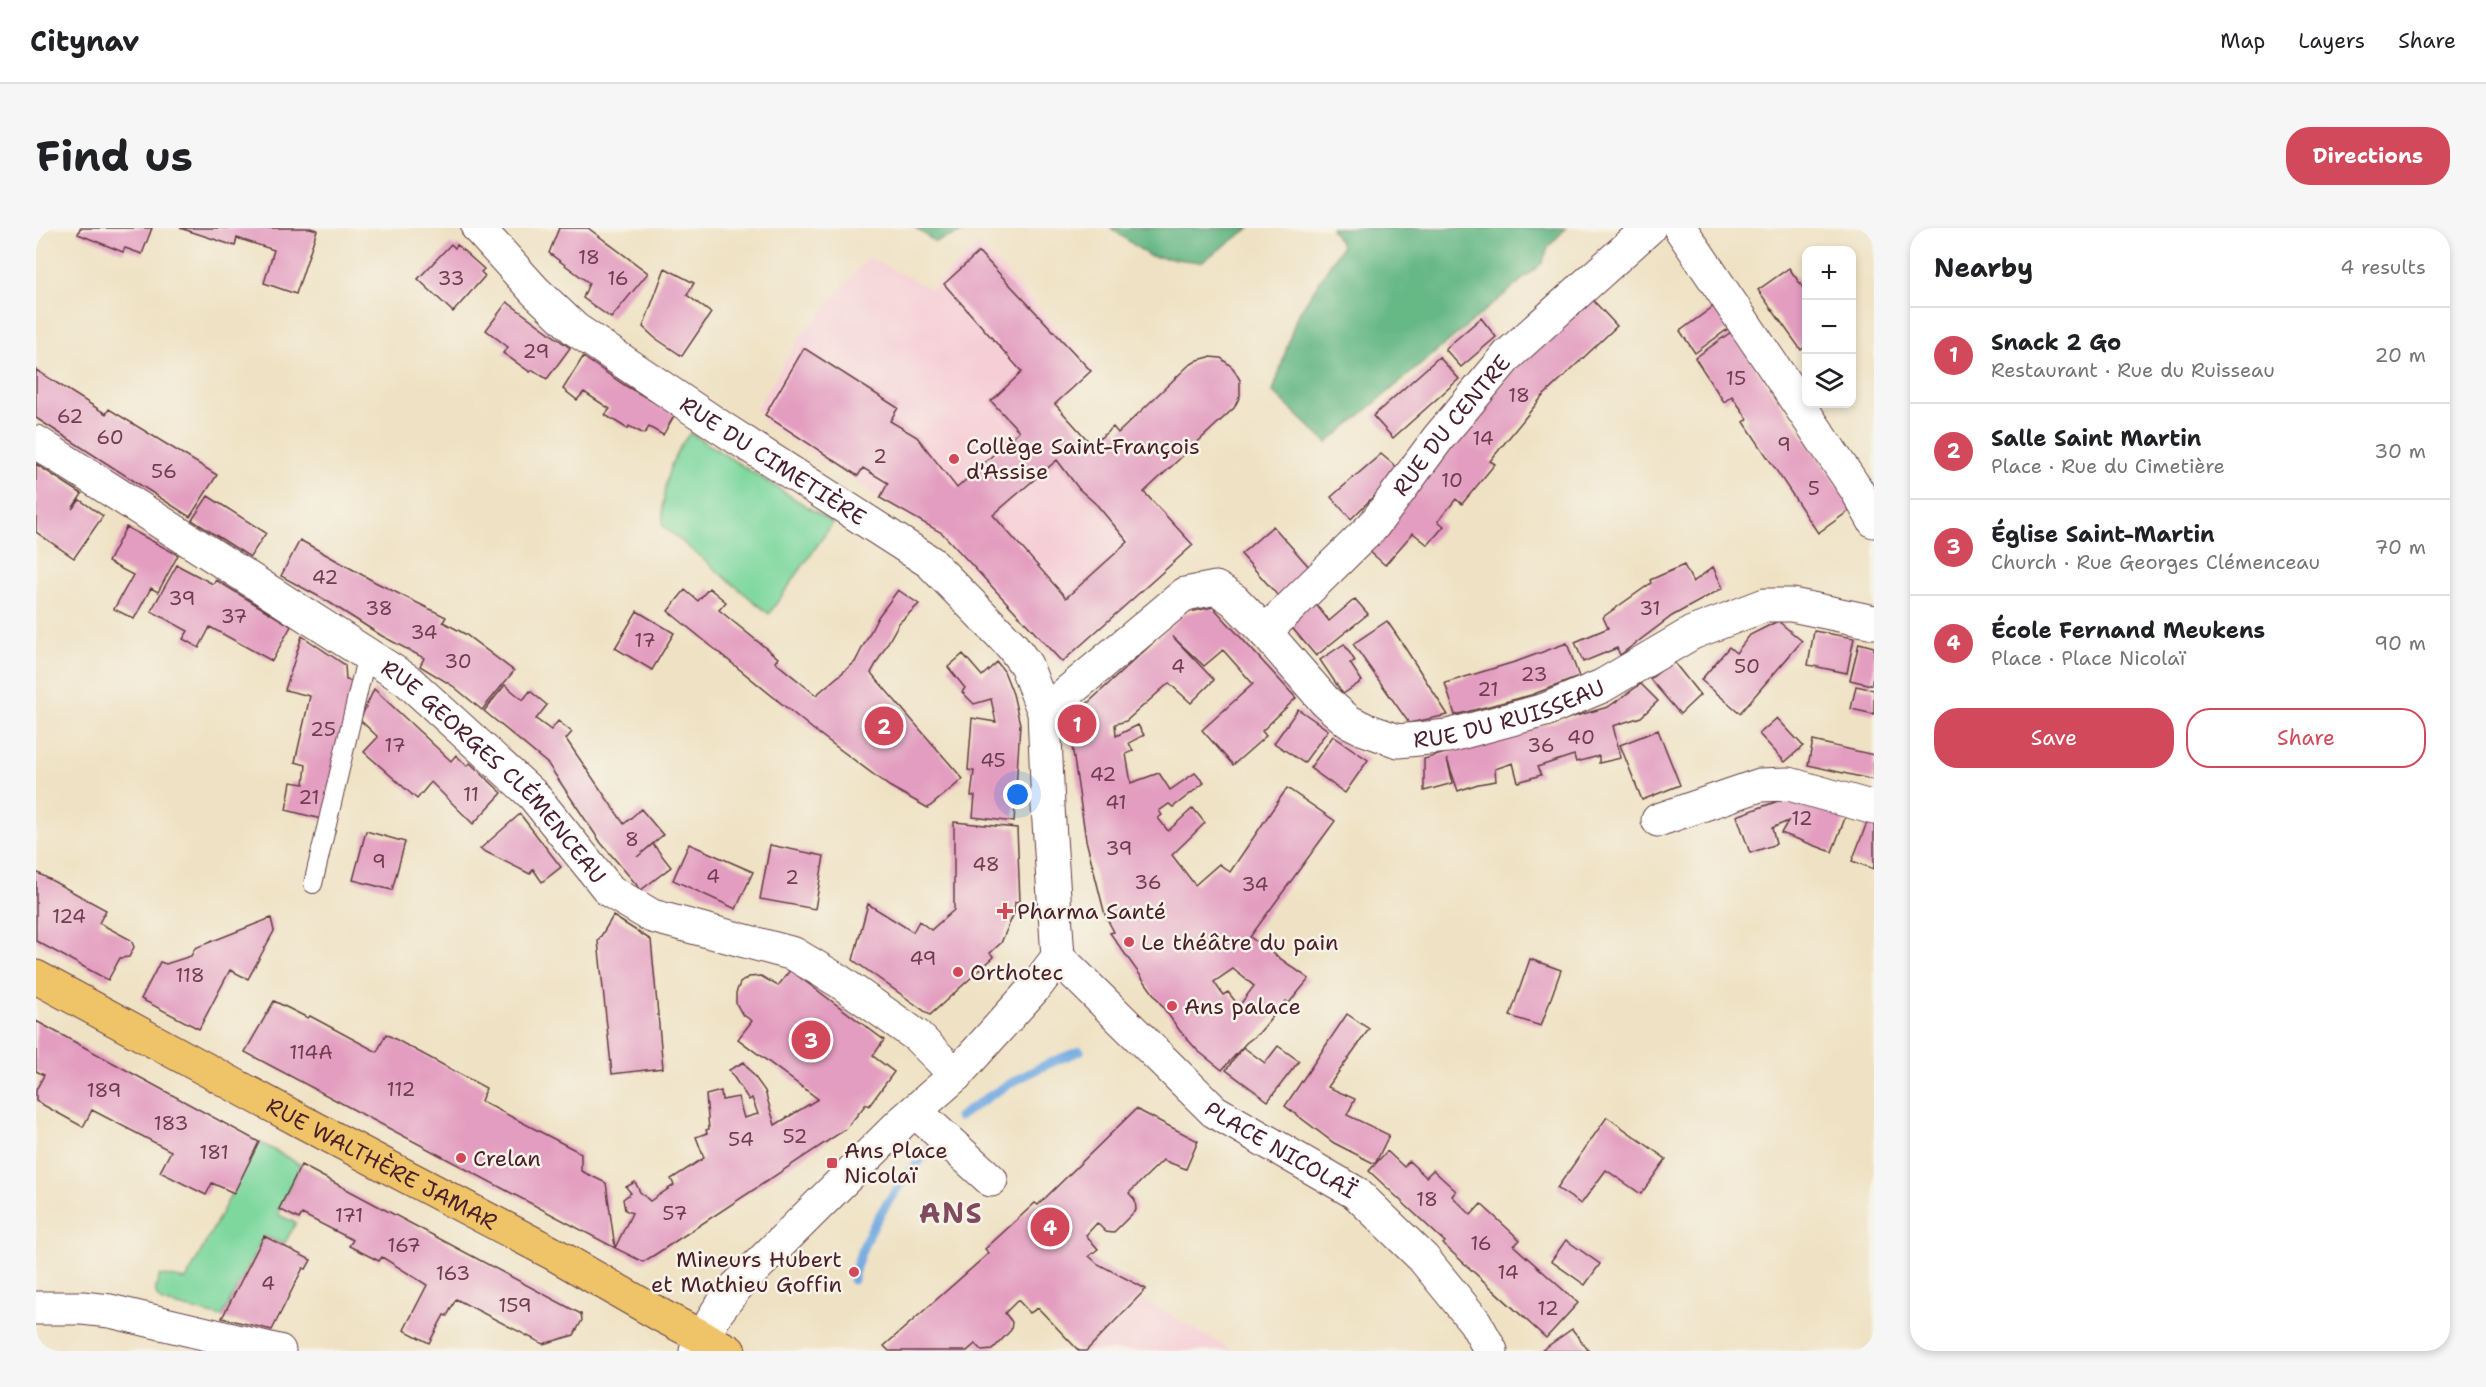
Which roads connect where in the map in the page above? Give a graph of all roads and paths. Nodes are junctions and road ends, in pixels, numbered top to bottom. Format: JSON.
{"nodes":[{"id":1,"x":478,"y":228,"type":"edge"},
{"id":2,"x":1649,"y":228,"type":"edge"},
{"id":3,"x":1680,"y":228,"type":"edge"},
{"id":4,"x":36,"y":442,"type":"edge"},
{"id":5,"x":1874,"y":521,"type":"edge"},
{"id":6,"x":1874,"y":622,"type":"edge"},
{"id":7,"x":1265,"y":632,"type":"junction"},
{"id":8,"x":367,"y":654,"type":"junction"},
{"id":9,"x":1044,"y":712,"type":"junction"},
{"id":10,"x":1874,"y":808,"type":"edge"},
{"id":11,"x":1658,"y":820,"type":"dead end"},
{"id":12,"x":313,"y":884,"type":"dead end"},
{"id":13,"x":1058,"y":957,"type":"junction"},
{"id":14,"x":36,"y":976,"type":"edge"},
{"id":15,"x":956,"y":1075,"type":"junction"},
{"id":16,"x":915,"y":1111,"type":"junction"},
{"id":17,"x":991,"y":1180,"type":"dead end"},
{"id":18,"x":36,"y":1308,"type":"edge"},
{"id":19,"x":709,"y":1347,"type":"edge"},
{"id":20,"x":279,"y":1351,"type":"edge"},
{"id":21,"x":1491,"y":1351,"type":"edge"}],
"edges":[{"from":1,"to":9,"type":"street","name":"RUE DU CIMETIÈRE"},
{"from":2,"to":7,"type":"street","name":"RUE DU CENTRE"},
{"from":3,"to":5,"type":"street"},
{"from":4,"to":8,"type":"street","name":"RUE GEORGES CLÉMENCEAU"},
{"from":6,"to":7,"type":"street","name":"RUE DU RUISSEAU"},
{"from":7,"to":9,"type":"street","name":"RUE DU RUISSEAU"},
{"from":8,"to":12,"type":"lane"},
{"from":8,"to":15,"type":"street","name":"RUE GEORGES CLÉMENCEAU"},
{"from":9,"to":13,"type":"street"},
{"from":10,"to":11,"type":"street"},
{"from":13,"to":15,"type":"street"},
{"from":13,"to":21,"type":"street","name":"PLACE NICOLAÏ"},
{"from":14,"to":19,"type":"main road","name":"RUE WALTHÈRE JAMAR"},
{"from":15,"to":16,"type":"street"},
{"from":16,"to":17,"type":"street"},
{"from":16,"to":19,"type":"street"},
{"from":18,"to":20,"type":"street"}]}
